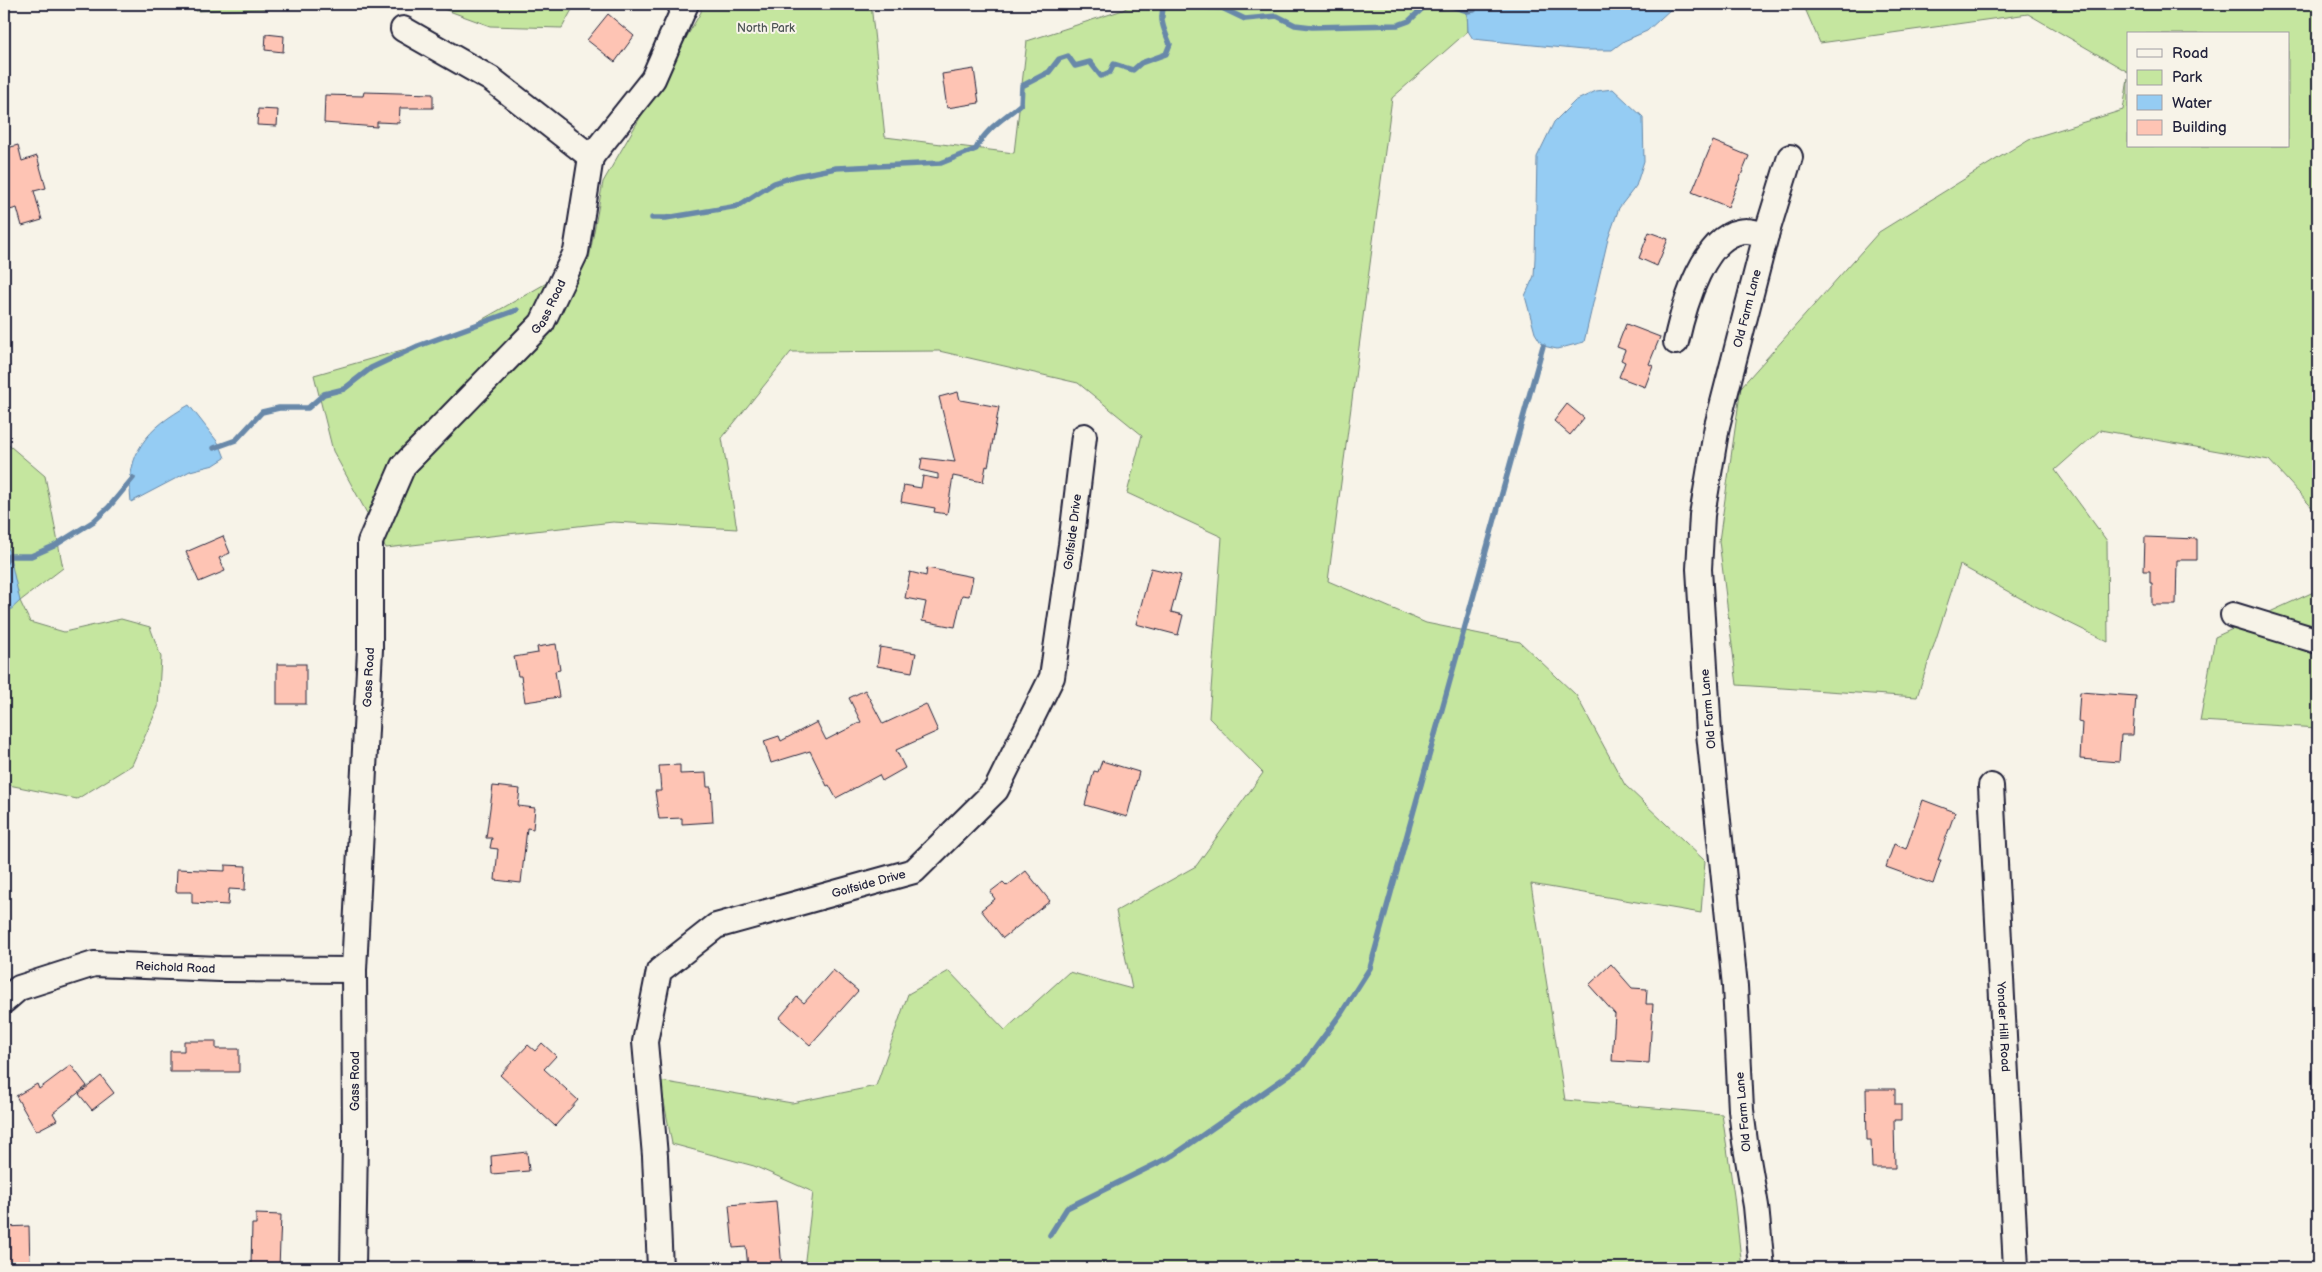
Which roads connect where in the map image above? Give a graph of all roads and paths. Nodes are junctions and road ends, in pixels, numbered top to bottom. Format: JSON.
{"nodes":[{"id":1,"x":686,"y":4,"type":"edge"},
{"id":2,"x":403,"y":29,"type":"dead end"},
{"id":3,"x":591,"y":157,"type":"junction"},
{"id":4,"x":1790,"y":158,"type":"dead end"},
{"id":5,"x":1766,"y":235,"type":"junction"},
{"id":6,"x":1676,"y":342,"type":"dead end"},
{"id":7,"x":1084,"y":436,"type":"dead end"},
{"id":8,"x":2233,"y":615,"type":"dead end"},
{"id":9,"x":2318,"y":641,"type":"edge"},
{"id":10,"x":1991,"y":786,"type":"dead end"},
{"id":11,"x":354,"y":970,"type":"junction"},
{"id":12,"x":4,"y":1001,"type":"edge"},
{"id":13,"x":353,"y":1268,"type":"edge"},
{"id":14,"x":660,"y":1268,"type":"edge"},
{"id":15,"x":1762,"y":1268,"type":"edge"},
{"id":16,"x":2016,"y":1268,"type":"edge"}],
"edges":[{"from":1,"to":3,"type":"street","name":"Gass Road"},
{"from":2,"to":3,"type":"street"},
{"from":3,"to":11,"type":"street","name":"Gass Road"},
{"from":4,"to":5,"type":"street","name":"Old Farm Lane"},
{"from":5,"to":6,"type":"street"},
{"from":5,"to":15,"type":"street","name":"Old Farm Lane"},
{"from":7,"to":14,"type":"street","name":"Golfside Drive"},
{"from":8,"to":9,"type":"street"},
{"from":10,"to":16,"type":"street","name":"Yonder Hill Road"},
{"from":11,"to":12,"type":"street","name":"Reichold Road"},
{"from":11,"to":13,"type":"street","name":"Gass Road"}]}
